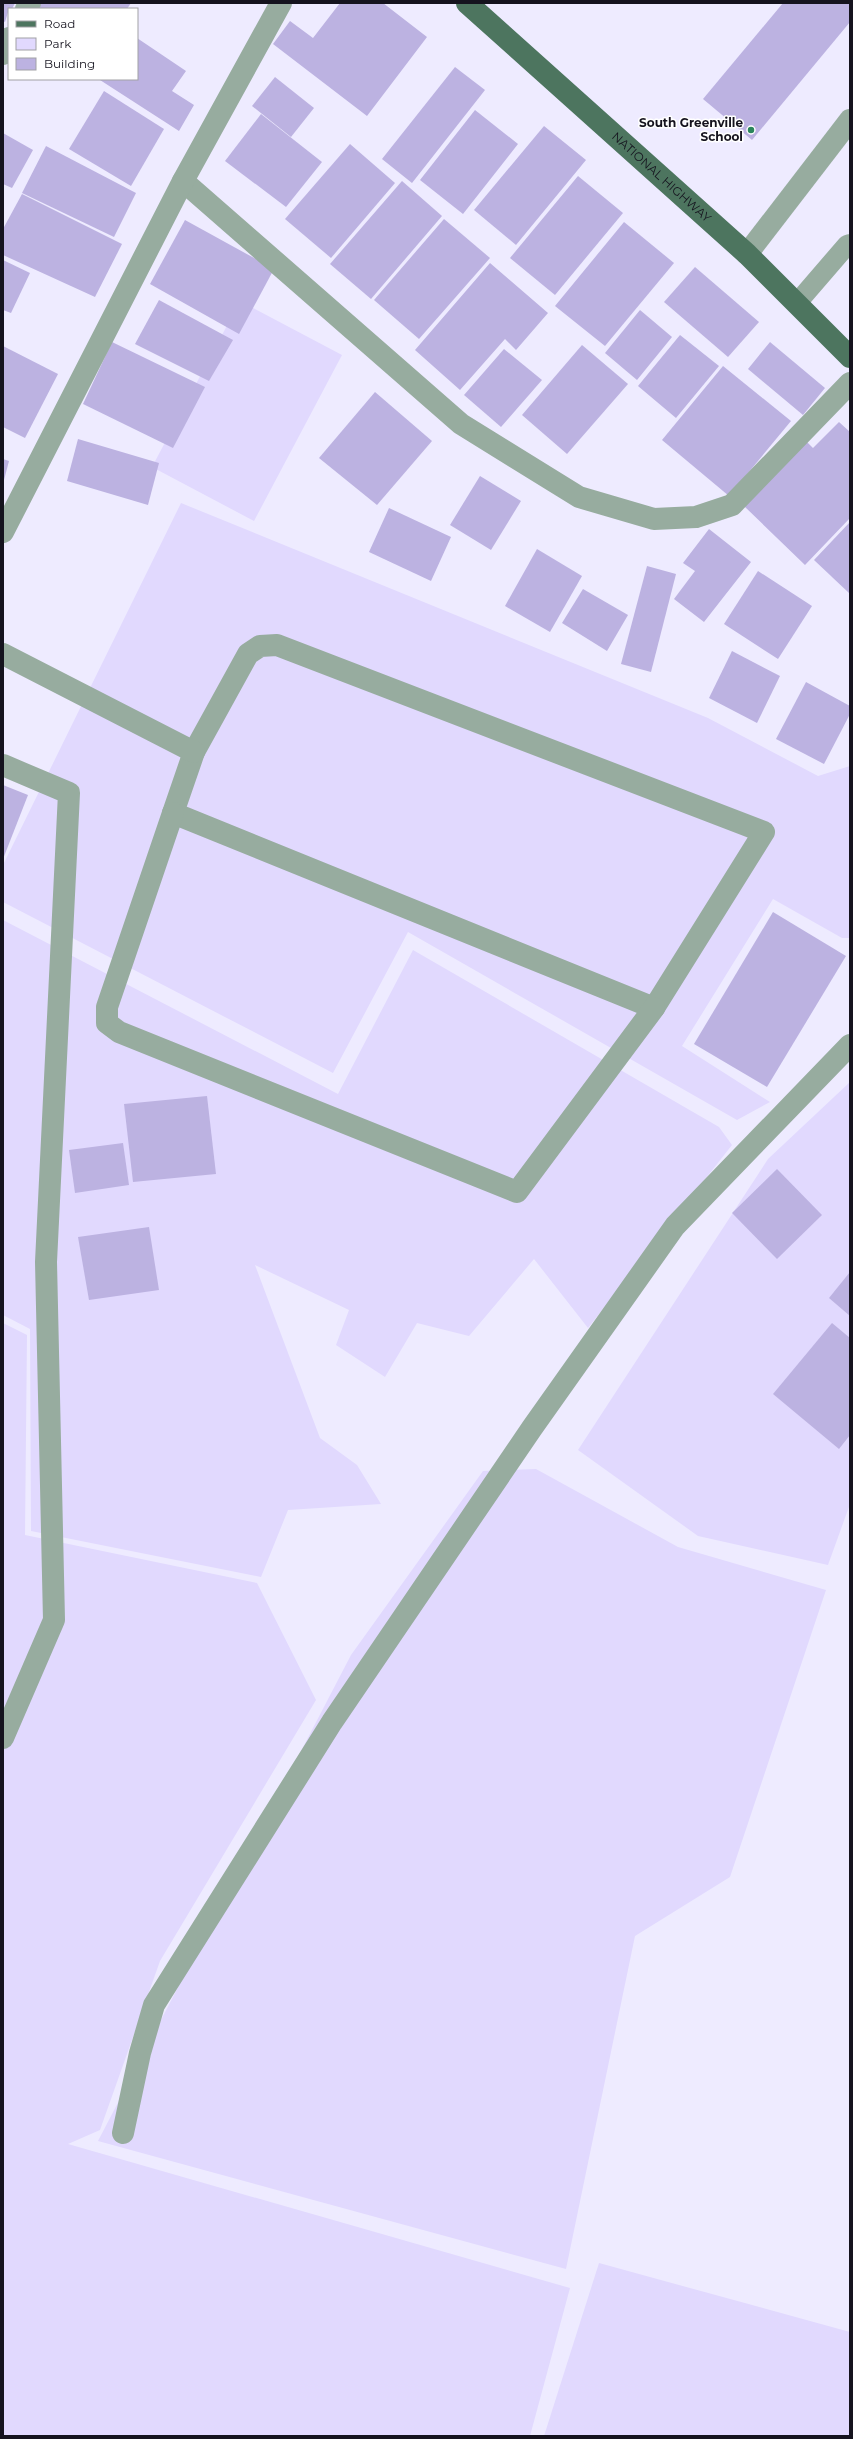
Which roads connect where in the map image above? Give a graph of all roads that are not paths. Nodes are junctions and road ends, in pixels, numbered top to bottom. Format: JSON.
{"nodes":[{"id":1,"x":281,"y":3,"type":"edge"},
{"id":2,"x":466,"y":3,"type":"edge"},
{"id":3,"x":8,"y":41,"type":"edge"},
{"id":4,"x":3,"y":54,"type":"edge"},
{"id":5,"x":850,"y":120,"type":"edge"},
{"id":6,"x":183,"y":181,"type":"junction"},
{"id":7,"x":850,"y":244,"type":"edge"},
{"id":8,"x":747,"y":254,"type":"junction"},
{"id":9,"x":797,"y":304,"type":"junction"},
{"id":10,"x":850,"y":357,"type":"edge"},
{"id":11,"x":850,"y":383,"type":"edge"},
{"id":12,"x":3,"y":532,"type":"edge"},
{"id":13,"x":3,"y":654,"type":"edge"},
{"id":14,"x":194,"y":752,"type":"junction"},
{"id":15,"x":3,"y":765,"type":"edge"},
{"id":16,"x":174,"y":813,"type":"junction"},
{"id":17,"x":654,"y":1008,"type":"junction"},
{"id":18,"x":850,"y":1045,"type":"edge"},
{"id":19,"x":3,"y":1738,"type":"edge"},
{"id":20,"x":123,"y":2133,"type":"dead end"}],
"edges":[{"from":1,"to":6,"type":"street"},
{"from":2,"to":8,"type":"main road","name":"NATIONAL HIGHWAY"},
{"from":3,"to":4,"type":"street"},
{"from":5,"to":8,"type":"street"},
{"from":6,"to":11,"type":"street"},
{"from":6,"to":12,"type":"street"},
{"from":7,"to":9,"type":"lane"},
{"from":8,"to":9,"type":"main road","name":"NATIONAL HIGHWAY"},
{"from":9,"to":10,"type":"main road","name":"NATIONAL HIGHWAY"},
{"from":13,"to":14,"type":"street"},
{"from":14,"to":16,"type":"street"},
{"from":14,"to":17,"type":"street"},
{"from":15,"to":19,"type":"street"},
{"from":16,"to":17,"type":"street"},
{"from":16,"to":17,"type":"street"},
{"from":18,"to":20,"type":"street"}]}
